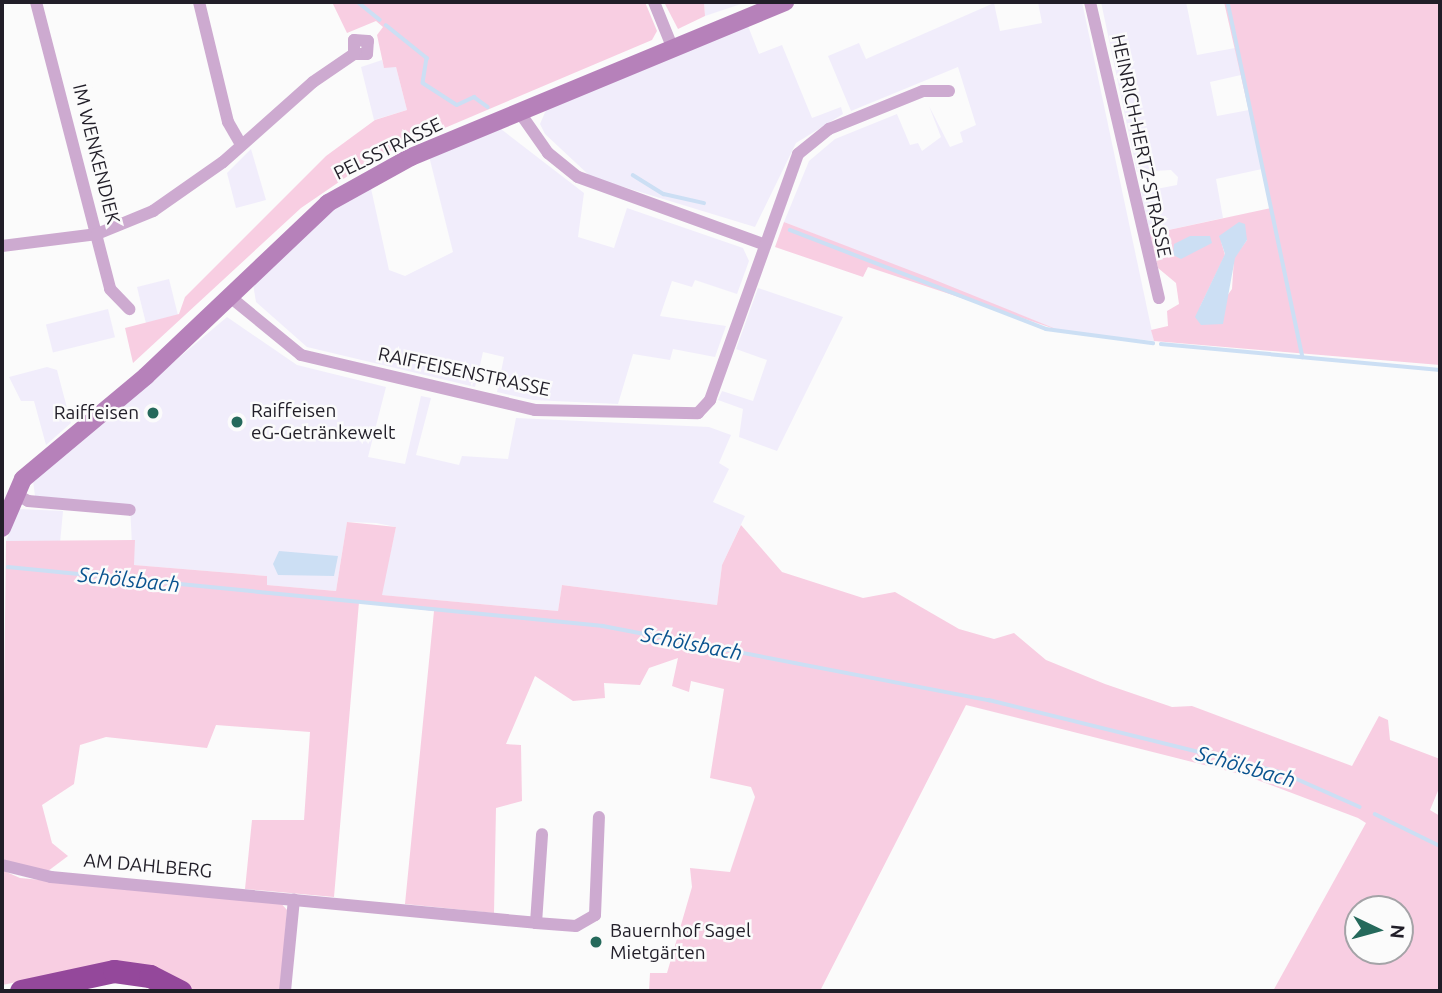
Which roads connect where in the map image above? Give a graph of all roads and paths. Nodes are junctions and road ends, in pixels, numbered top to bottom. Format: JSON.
{"nodes":[{"id":1,"x":36,"y":2,"type":"edge"},
{"id":2,"x":199,"y":2,"type":"edge"},
{"id":3,"x":654,"y":2,"type":"edge"},
{"id":4,"x":785,"y":2,"type":"edge"},
{"id":5,"x":1090,"y":2,"type":"edge"},
{"id":6,"x":673,"y":49,"type":"junction"},
{"id":7,"x":354,"y":54,"type":"dead end"},
{"id":8,"x":949,"y":91,"type":"dead end"},
{"id":9,"x":520,"y":113,"type":"junction"},
{"id":10,"x":240,"y":144,"type":"junction"},
{"id":11,"x":97,"y":234,"type":"junction"},
{"id":12,"x":764,"y":244,"type":"junction"},
{"id":13,"x":2,"y":246,"type":"edge"},
{"id":14,"x":229,"y":296,"type":"junction"},
{"id":15,"x":1159,"y":298,"type":"dead end"},
{"id":16,"x":129,"y":309,"type":"dead end"},
{"id":17,"x":15,"y":494,"type":"junction"},
{"id":18,"x":130,"y":510,"type":"dead end"},
{"id":19,"x":2,"y":528,"type":"edge"},
{"id":20,"x":599,"y":817,"type":"dead end"},
{"id":21,"x":542,"y":834,"type":"dead end"},
{"id":22,"x":2,"y":865,"type":"edge"},
{"id":23,"x":294,"y":899,"type":"junction"},
{"id":24,"x":536,"y":923,"type":"junction"},
{"id":25,"x":21,"y":991,"type":"edge"},
{"id":26,"x":73,"y":991,"type":"edge"},
{"id":27,"x":156,"y":991,"type":"edge"},
{"id":28,"x":180,"y":991,"type":"edge"},
{"id":29,"x":285,"y":991,"type":"edge"}],
"edges":[{"from":1,"to":11,"type":"street","name":"IM WENKENDIEK"},
{"from":2,"to":10,"type":"street"},
{"from":3,"to":6,"type":"street"},
{"from":4,"to":6,"type":"main road","name":"PELSSTRASSE"},
{"from":5,"to":15,"type":"street","name":"HEINRICH-HERTZ-STRASSE"},
{"from":6,"to":9,"type":"main road","name":"PELSSTRASSE"},
{"from":7,"to":10,"type":"street"},
{"from":8,"to":12,"type":"street","name":"RAIFFEISENSTRASSE"},
{"from":9,"to":12,"type":"street"},
{"from":9,"to":14,"type":"main road","name":"PELSSTRASSE"},
{"from":10,"to":11,"type":"street"},
{"from":11,"to":13,"type":"street"},
{"from":11,"to":16,"type":"street","name":"IM WENKENDIEK"},
{"from":12,"to":14,"type":"street","name":"RAIFFEISENSTRASSE"},
{"from":14,"to":17,"type":"main road","name":"PELSSTRASSE"},
{"from":17,"to":18,"type":"street"},
{"from":17,"to":19,"type":"main road","name":"PELSSTRASSE"},
{"from":20,"to":24,"type":"street","name":"AM DAHLBERG"},
{"from":21,"to":24,"type":"street"},
{"from":22,"to":23,"type":"street","name":"AM DAHLBERG"},
{"from":23,"to":24,"type":"street","name":"AM DAHLBERG"},
{"from":23,"to":29,"type":"street"},
{"from":25,"to":28,"type":"highway"},
{"from":26,"to":27,"type":"highway"}]}
